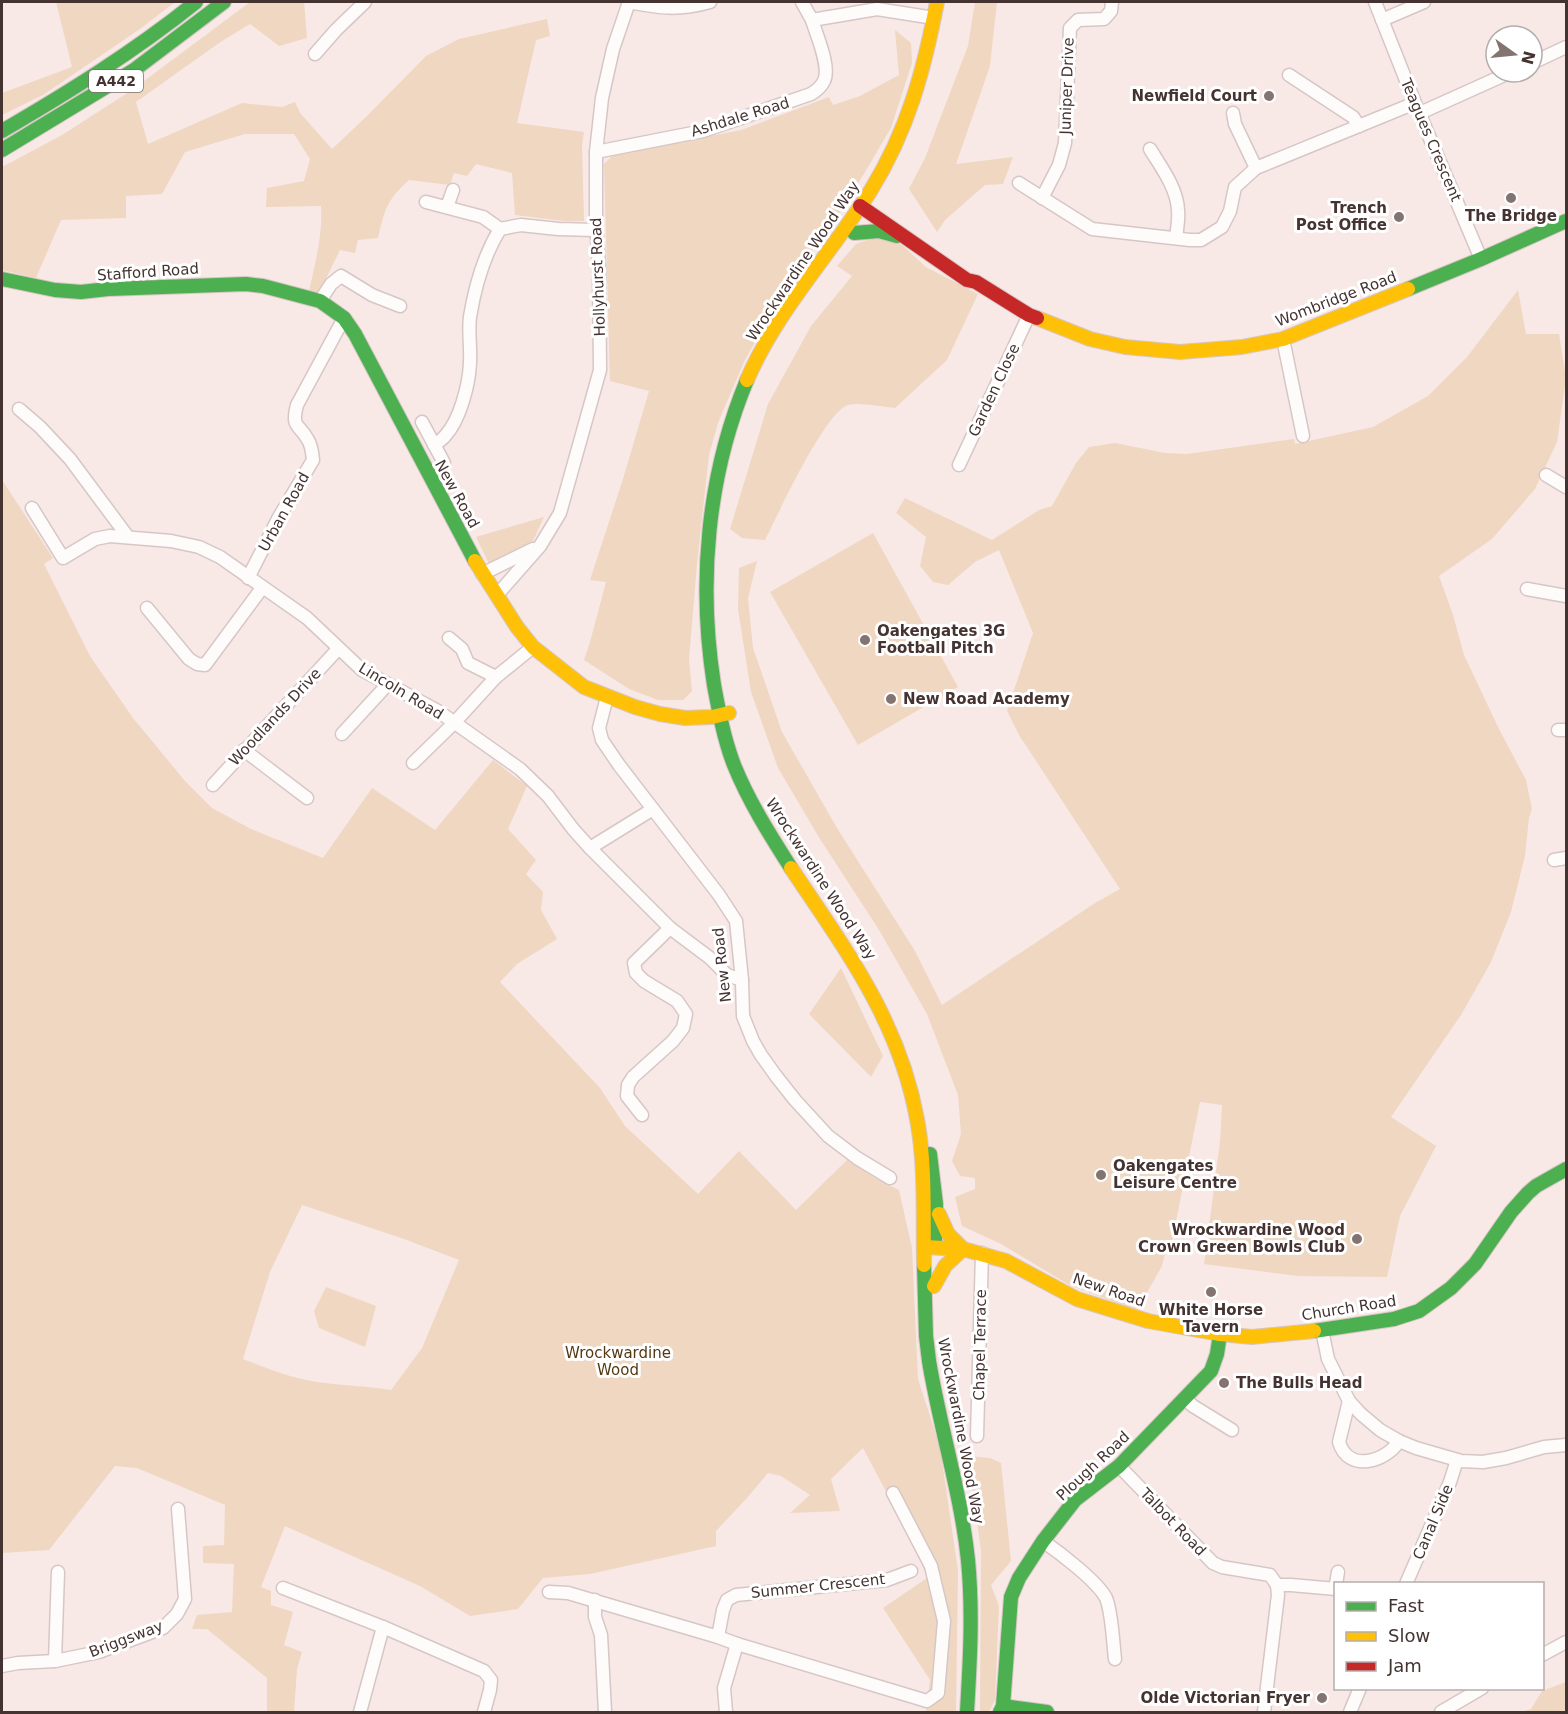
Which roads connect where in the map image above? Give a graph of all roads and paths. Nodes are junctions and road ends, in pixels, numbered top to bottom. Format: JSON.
{"nodes":[{"id":1,"x":196,"y":2,"type":"edge"},
{"id":2,"x":224,"y":2,"type":"edge"},
{"id":3,"x":365,"y":2,"type":"edge"},
{"id":4,"x":628,"y":2,"type":"edge"},
{"id":5,"x":710,"y":2,"type":"edge"},
{"id":6,"x":802,"y":2,"type":"edge"},
{"id":7,"x":937,"y":2,"type":"edge"},
{"id":8,"x":947,"y":2,"type":"edge"},
{"id":9,"x":1112,"y":2,"type":"edge"},
{"id":10,"x":1376,"y":2,"type":"edge"},
{"id":11,"x":1424,"y":2,"type":"edge"},
{"id":12,"x":934,"y":18,"type":"junction"},
{"id":13,"x":812,"y":20,"type":"junction"},
{"id":14,"x":1382,"y":20,"type":"junction"},
{"id":15,"x":1566,"y":47,"type":"edge"},
{"id":16,"x":315,"y":54,"type":"dead end"},
{"id":17,"x":1544,"y":57,"type":"edge"},
{"id":18,"x":1289,"y":75,"type":"dead end"},
{"id":19,"x":1484,"y":82,"type":"edge"},
{"id":20,"x":1418,"y":108,"type":"junction"},
{"id":21,"x":1233,"y":113,"type":"dead end"},
{"id":22,"x":1359,"y":126,"type":"junction"},
{"id":23,"x":2,"y":131,"type":"edge"},
{"id":24,"x":1150,"y":149,"type":"dead end"},
{"id":25,"x":2,"y":150,"type":"edge"},
{"id":26,"x":596,"y":152,"type":"junction"},
{"id":27,"x":1256,"y":168,"type":"junction"},
{"id":28,"x":1019,"y":183,"type":"dead end"},
{"id":29,"x":453,"y":190,"type":"dead end"},
{"id":30,"x":1042,"y":198,"type":"junction"},
{"id":31,"x":426,"y":202,"type":"dead end"},
{"id":32,"x":867,"y":205,"type":"junction"},
{"id":33,"x":447,"y":207,"type":"junction"},
{"id":34,"x":1566,"y":221,"type":"edge"},
{"id":35,"x":500,"y":229,"type":"junction"},
{"id":36,"x":596,"y":230,"type":"junction"},
{"id":37,"x":854,"y":232,"type":"junction"},
{"id":38,"x":904,"y":236,"type":"junction"},
{"id":39,"x":1176,"y":238,"type":"junction"},
{"id":40,"x":1481,"y":259,"type":"junction"},
{"id":41,"x":2,"y":279,"type":"edge"},
{"id":42,"x":976,"y":282,"type":"junction"},
{"id":43,"x":297,"y":295,"type":"joint"},
{"id":44,"x":320,"y":301,"type":"junction"},
{"id":45,"x":400,"y":306,"type":"dead end"},
{"id":46,"x":1029,"y":315,"type":"junction"},
{"id":47,"x":344,"y":318,"type":"junction"},
{"id":48,"x":1283,"y":339,"type":"junction"},
{"id":49,"x":27,"y":411,"type":"dead end"},
{"id":50,"x":422,"y":422,"type":"dead end"},
{"id":51,"x":1303,"y":436,"type":"dead end"},
{"id":52,"x":434,"y":444,"type":"junction"},
{"id":53,"x":444,"y":463,"type":"dead end"},
{"id":54,"x":959,"y":465,"type":"dead end"},
{"id":55,"x":1546,"y":475,"type":"dead end"},
{"id":56,"x":1566,"y":487,"type":"edge"},
{"id":57,"x":32,"y":508,"type":"dead end"},
{"id":58,"x":128,"y":537,"type":"junction"},
{"id":59,"x":540,"y":546,"type":"junction"},
{"id":60,"x":482,"y":574,"type":"junction"},
{"id":61,"x":249,"y":578,"type":"junction"},
{"id":62,"x":262,"y":588,"type":"junction"},
{"id":63,"x":1527,"y":589,"type":"dead end"},
{"id":64,"x":497,"y":595,"type":"junction"},
{"id":65,"x":1566,"y":596,"type":"edge"},
{"id":66,"x":147,"y":608,"type":"dead end"},
{"id":67,"x":449,"y":638,"type":"dead end"},
{"id":68,"x":532,"y":647,"type":"junction"},
{"id":69,"x":338,"y":649,"type":"junction"},
{"id":70,"x":496,"y":677,"type":"junction"},
{"id":71,"x":387,"y":685,"type":"junction"},
{"id":72,"x":608,"y":697,"type":"junction"},
{"id":73,"x":724,"y":714,"type":"junction"},
{"id":74,"x":454,"y":723,"type":"junction"},
{"id":75,"x":342,"y":734,"type":"dead end"},
{"id":76,"x":244,"y":750,"type":"junction"},
{"id":77,"x":413,"y":764,"type":"dead end"},
{"id":78,"x":213,"y":785,"type":"dead end"},
{"id":79,"x":307,"y":798,"type":"dead end"},
{"id":80,"x":653,"y":809,"type":"junction"},
{"id":81,"x":590,"y":848,"type":"junction"},
{"id":82,"x":670,"y":928,"type":"junction"},
{"id":83,"x":742,"y":980,"type":"junction"},
{"id":84,"x":642,"y":1115,"type":"dead end"},
{"id":85,"x":1566,"y":1169,"type":"edge"},
{"id":86,"x":890,"y":1178,"type":"dead end"},
{"id":87,"x":936,"y":1204,"type":"junction"},
{"id":88,"x":929,"y":1247,"type":"junction"},
{"id":89,"x":963,"y":1249,"type":"junction"},
{"id":90,"x":982,"y":1253,"type":"junction"},
{"id":91,"x":934,"y":1286,"type":"junction"},
{"id":92,"x":1322,"y":1330,"type":"junction"},
{"id":93,"x":1220,"y":1334,"type":"junction"},
{"id":94,"x":1185,"y":1399,"type":"junction"},
{"id":95,"x":1350,"y":1401,"type":"junction"},
{"id":96,"x":1232,"y":1430,"type":"dead end"},
{"id":97,"x":977,"y":1436,"type":"dead end"},
{"id":98,"x":1399,"y":1441,"type":"junction"},
{"id":99,"x":1566,"y":1445,"type":"edge"},
{"id":100,"x":1459,"y":1460,"type":"junction"},
{"id":101,"x":1119,"y":1466,"type":"junction"},
{"id":102,"x":893,"y":1493,"type":"dead end"},
{"id":103,"x":178,"y":1509,"type":"dead end"},
{"id":104,"x":1043,"y":1541,"type":"junction"},
{"id":105,"x":58,"y":1572,"type":"dead end"},
{"id":106,"x":911,"y":1572,"type":"dead end"},
{"id":107,"x":1407,"y":1582,"type":"edge"},
{"id":108,"x":1334,"y":1584,"type":"edge"},
{"id":109,"x":1277,"y":1586,"type":"junction"},
{"id":110,"x":283,"y":1588,"type":"dead end"},
{"id":111,"x":549,"y":1592,"type":"dead end"},
{"id":112,"x":595,"y":1600,"type":"junction"},
{"id":113,"x":383,"y":1627,"type":"junction"},
{"id":114,"x":718,"y":1637,"type":"junction"},
{"id":115,"x":1566,"y":1642,"type":"edge"},
{"id":116,"x":737,"y":1644,"type":"junction"},
{"id":117,"x":1544,"y":1654,"type":"edge"},
{"id":118,"x":1114,"y":1659,"type":"dead end"},
{"id":119,"x":55,"y":1661,"type":"junction"},
{"id":120,"x":2,"y":1666,"type":"edge"},
{"id":121,"x":1360,"y":1690,"type":"edge"},
{"id":122,"x":1480,"y":1690,"type":"edge"},
{"id":123,"x":1001,"y":1709,"type":"edge"},
{"id":124,"x":360,"y":1713,"type":"edge"},
{"id":125,"x":484,"y":1713,"type":"edge"},
{"id":126,"x":605,"y":1713,"type":"edge"},
{"id":127,"x":726,"y":1713,"type":"edge"},
{"id":128,"x":967,"y":1713,"type":"edge"},
{"id":129,"x":974,"y":1713,"type":"edge"},
{"id":130,"x":1047,"y":1713,"type":"edge"},
{"id":131,"x":1264,"y":1713,"type":"edge"},
{"id":132,"x":1350,"y":1713,"type":"edge"},
{"id":133,"x":1441,"y":1713,"type":"edge"}],
"edges":[{"from":1,"to":23,"type":"main road","number":"A442"},
{"from":2,"to":25,"type":"main road","number":"A442"},
{"from":3,"to":16,"type":"street"},
{"from":4,"to":5,"type":"street"},
{"from":4,"to":26,"type":"street","name":"Hollyhurst Road"},
{"from":6,"to":13,"type":"street"},
{"from":7,"to":12,"type":"main road","name":"Wrockwardine Wood Way"},
{"from":8,"to":32,"type":"main road","name":"Wrockwardine Wood Way"},
{"from":9,"to":30,"type":"street","name":"Juniper Drive"},
{"from":10,"to":14,"type":"street","name":"Teagues Crescent"},
{"from":11,"to":14,"type":"street"},
{"from":12,"to":13,"type":"street"},
{"from":12,"to":32,"type":"main road","name":"Wrockwardine Wood Way"},
{"from":13,"to":26,"type":"street","name":"Ashdale Road"},
{"from":14,"to":20,"type":"street","name":"Teagues Crescent"},
{"from":15,"to":17,"type":"street"},
{"from":18,"to":22,"type":"street"},
{"from":19,"to":20,"type":"street"},
{"from":20,"to":22,"type":"street"},
{"from":20,"to":40,"type":"street","name":"Teagues Crescent"},
{"from":21,"to":27,"type":"street"},
{"from":22,"to":27,"type":"street"},
{"from":24,"to":39,"type":"street"},
{"from":26,"to":36,"type":"street","name":"Hollyhurst Road"},
{"from":27,"to":39,"type":"street"},
{"from":28,"to":30,"type":"street"},
{"from":29,"to":33,"type":"street"},
{"from":30,"to":39,"type":"street"},
{"from":31,"to":33,"type":"street"},
{"from":32,"to":37,"type":"main road","name":"Wrockwardine Wood Way"},
{"from":32,"to":38,"type":"main road","name":"Wombridge Road"},
{"from":32,"to":42,"type":"main road","name":"Wombridge Road"},
{"from":32,"to":73,"type":"main road","name":"Wrockwardine Wood Way"},
{"from":33,"to":35,"type":"street"},
{"from":34,"to":40,"type":"main road","name":"Wombridge Road"},
{"from":35,"to":36,"type":"street"},
{"from":35,"to":52,"type":"street"},
{"from":36,"to":59,"type":"street","name":"Hollyhurst Road"},
{"from":37,"to":38,"type":"main road"},
{"from":37,"to":73,"type":"main road","name":"Wrockwardine Wood Way"},
{"from":38,"to":42,"type":"main road","name":"Wombridge Road"},
{"from":40,"to":48,"type":"main road","name":"Wombridge Road"},
{"from":41,"to":43,"type":"main road","name":"Stafford Road"},
{"from":42,"to":46,"type":"main road","name":"Wombridge Road"},
{"from":43,"to":44,"type":"main road","name":"New Road"},
{"from":44,"to":45,"type":"street"},
{"from":44,"to":47,"type":"main road","name":"New Road"},
{"from":46,"to":48,"type":"main road","name":"Wombridge Road"},
{"from":46,"to":54,"type":"street","name":"Garden Close"},
{"from":47,"to":60,"type":"main road","name":"New Road"},
{"from":47,"to":61,"type":"street","name":"Urban Road"},
{"from":48,"to":51,"type":"street"},
{"from":49,"to":58,"type":"street"},
{"from":50,"to":52,"type":"street"},
{"from":52,"to":53,"type":"street"},
{"from":55,"to":56,"type":"street"},
{"from":57,"to":58,"type":"street","name":"Lincoln Road"},
{"from":58,"to":61,"type":"street","name":"Lincoln Road"},
{"from":59,"to":60,"type":"street"},
{"from":59,"to":64,"type":"street","name":"Hollyhurst Road"},
{"from":60,"to":64,"type":"main road","name":"New Road"},
{"from":61,"to":62,"type":"street","name":"Lincoln Road"},
{"from":62,"to":66,"type":"street"},
{"from":62,"to":69,"type":"street","name":"Lincoln Road"},
{"from":63,"to":65,"type":"street"},
{"from":64,"to":68,"type":"main road","name":"New Road"},
{"from":67,"to":70,"type":"street"},
{"from":68,"to":70,"type":"street"},
{"from":68,"to":72,"type":"main road","name":"New Road"},
{"from":69,"to":71,"type":"street","name":"Lincoln Road"},
{"from":69,"to":76,"type":"street","name":"Woodlands Drive"},
{"from":70,"to":74,"type":"street"},
{"from":71,"to":74,"type":"street","name":"Lincoln Road"},
{"from":71,"to":75,"type":"street"},
{"from":72,"to":73,"type":"main road","name":"New Road"},
{"from":72,"to":80,"type":"street","name":"New Road"},
{"from":73,"to":87,"type":"main road","name":"Wrockwardine Wood Way"},
{"from":73,"to":88,"type":"main road","name":"Wrockwardine Wood Way"},
{"from":74,"to":77,"type":"street"},
{"from":74,"to":81,"type":"street","name":"Lincoln Road"},
{"from":76,"to":78,"type":"street","name":"Woodlands Drive"},
{"from":76,"to":79,"type":"street"},
{"from":80,"to":81,"type":"street"},
{"from":80,"to":83,"type":"street","name":"New Road"},
{"from":81,"to":82,"type":"street","name":"Lincoln Road"},
{"from":82,"to":83,"type":"street","name":"Lincoln Road"},
{"from":82,"to":84,"type":"street"},
{"from":83,"to":86,"type":"street","name":"New Road"},
{"from":85,"to":92,"type":"main road","name":"Church Road"},
{"from":87,"to":88,"type":"main road","name":"Wrockwardine Wood Way"},
{"from":87,"to":89,"type":"main road"},
{"from":88,"to":89,"type":"main road","name":"New Road"},
{"from":88,"to":91,"type":"main road","name":"Wrockwardine Wood Way"},
{"from":88,"to":128,"type":"main road","name":"Wrockwardine Wood Way"},
{"from":89,"to":90,"type":"main road","name":"New Road"},
{"from":89,"to":91,"type":"main road"},
{"from":90,"to":93,"type":"main road","name":"New Road"},
{"from":90,"to":97,"type":"street","name":"Chapel Terrace"},
{"from":91,"to":129,"type":"main road","name":"Wrockwardine Wood Way"},
{"from":92,"to":93,"type":"main road","name":"Church Road"},
{"from":92,"to":95,"type":"street"},
{"from":93,"to":94,"type":"main road","name":"Plough Road"},
{"from":94,"to":96,"type":"street"},
{"from":94,"to":101,"type":"main road","name":"Plough Road"},
{"from":95,"to":98,"type":"street"},
{"from":95,"to":98,"type":"street"},
{"from":98,"to":100,"type":"street"},
{"from":99,"to":100,"type":"street"},
{"from":100,"to":107,"type":"street","name":"Canal Side"},
{"from":101,"to":104,"type":"main road","name":"Plough Road"},
{"from":101,"to":109,"type":"street","name":"Talbot Road"},
{"from":102,"to":116,"type":"street"},
{"from":103,"to":119,"type":"street","name":"Briggsway"},
{"from":104,"to":118,"type":"street"},
{"from":104,"to":123,"type":"main road","name":"Plough Road"},
{"from":105,"to":119,"type":"street"},
{"from":106,"to":114,"type":"street","name":"Summer Crescent"},
{"from":108,"to":109,"type":"street","name":"Talbot Road"},
{"from":109,"to":131,"type":"street"},
{"from":110,"to":113,"type":"street"},
{"from":111,"to":112,"type":"street"},
{"from":112,"to":114,"type":"street"},
{"from":112,"to":126,"type":"street"},
{"from":113,"to":124,"type":"street"},
{"from":113,"to":125,"type":"street"},
{"from":114,"to":116,"type":"street"},
{"from":115,"to":117,"type":"street"},
{"from":116,"to":127,"type":"street"},
{"from":119,"to":120,"type":"street","name":"Briggsway"},
{"from":121,"to":132,"type":"street"},
{"from":122,"to":133,"type":"street"},
{"from":123,"to":130,"type":"main road"}]}
